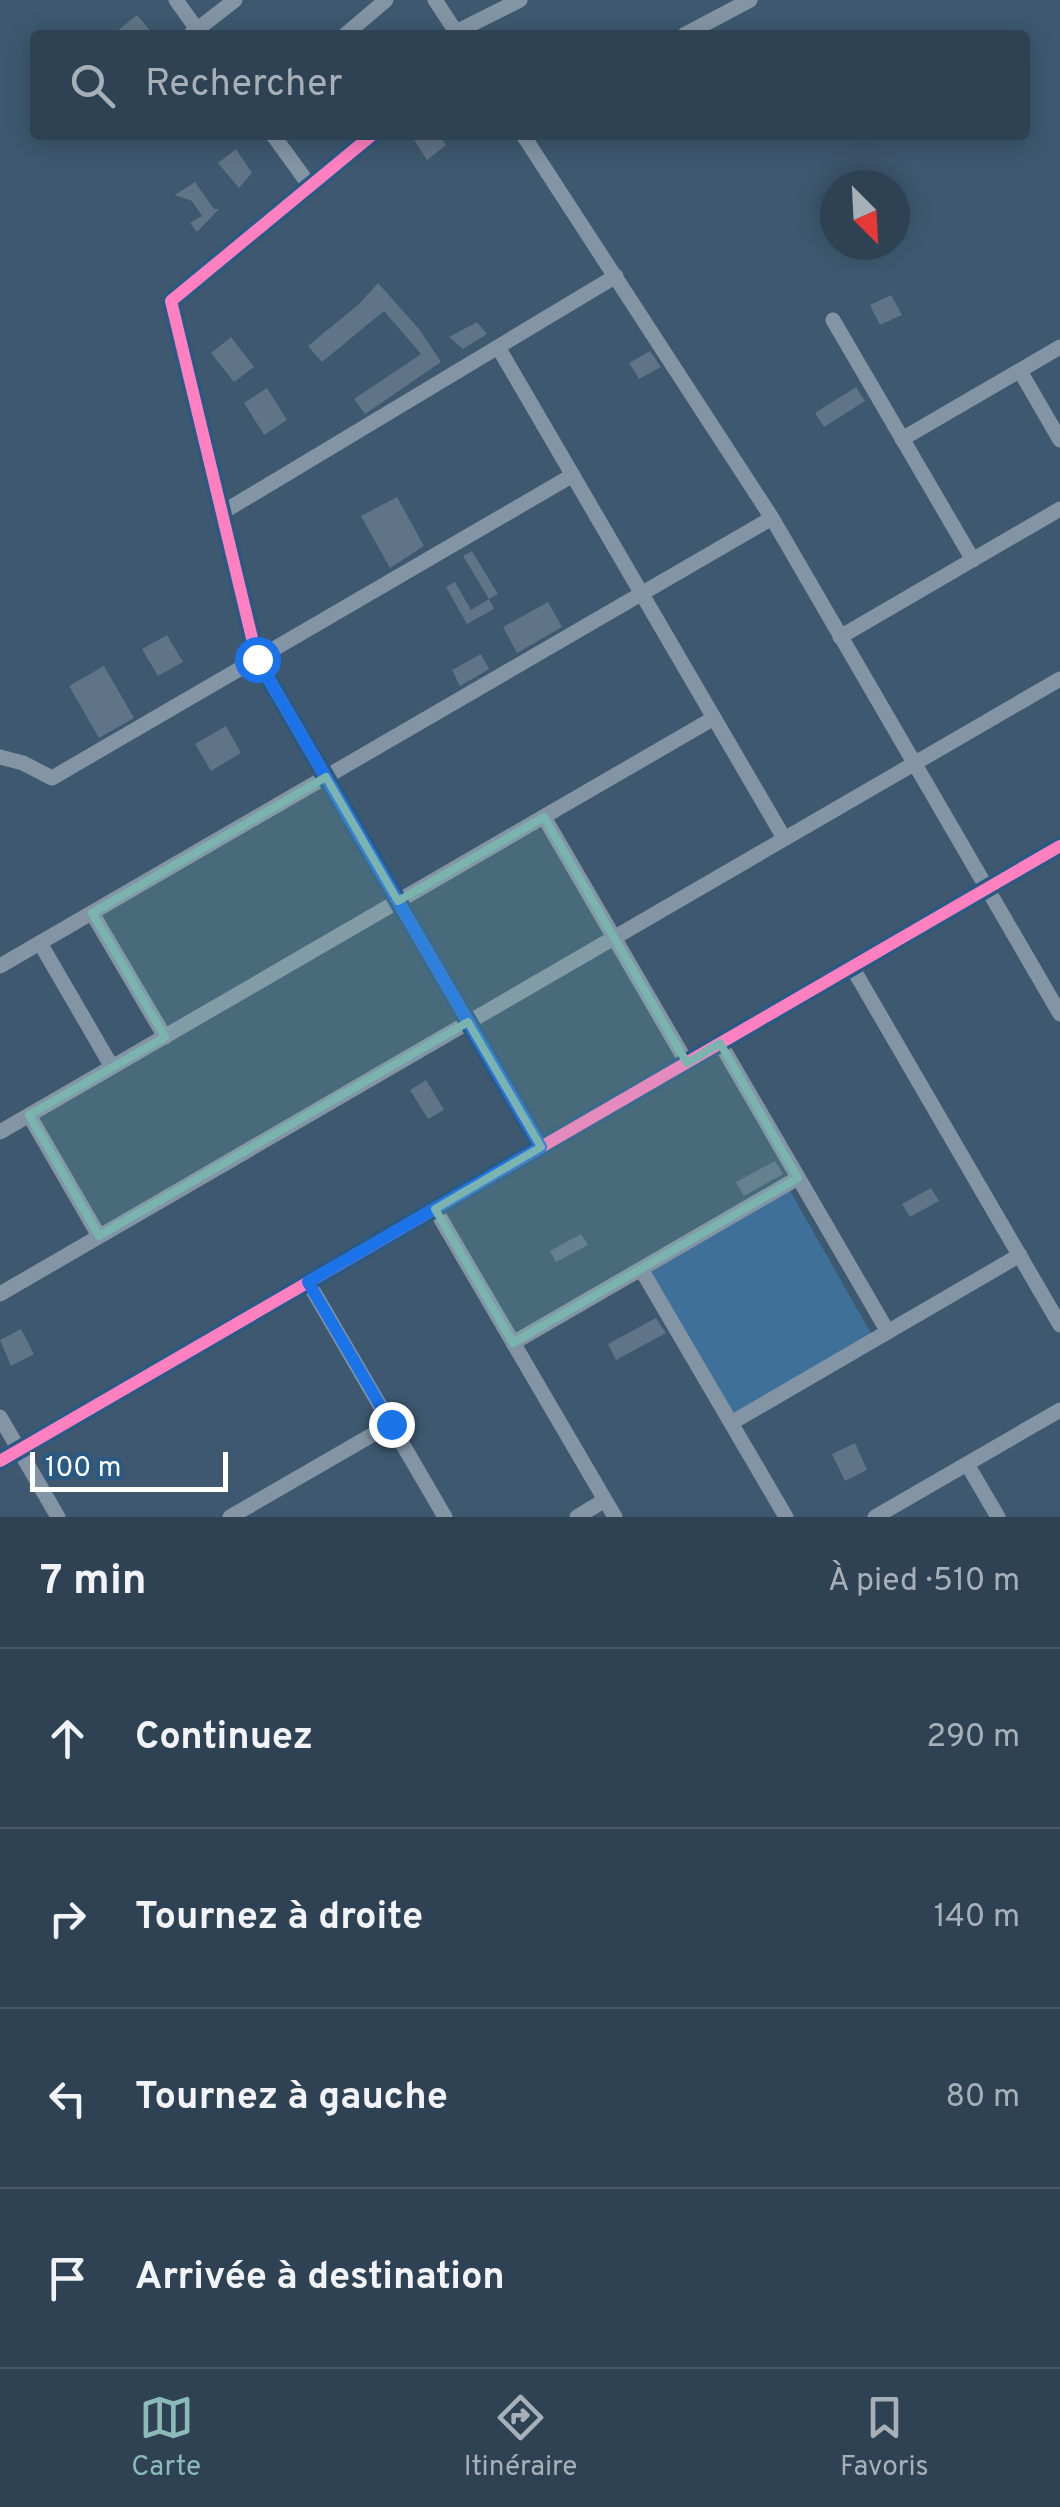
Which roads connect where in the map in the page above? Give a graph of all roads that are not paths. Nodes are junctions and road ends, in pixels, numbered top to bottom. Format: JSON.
{"nodes":[{"id":1,"x":176,"y":0,"type":"edge"},
{"id":2,"x":235,"y":0,"type":"edge"},
{"id":3,"x":386,"y":0,"type":"edge"},
{"id":4,"x":435,"y":0,"type":"edge"},
{"id":5,"x":520,"y":0,"type":"edge"},
{"id":6,"x":750,"y":0,"type":"edge"},
{"id":7,"x":194,"y":30,"type":"edge"},
{"id":8,"x":200,"y":30,"type":"edge"},
{"id":9,"x":351,"y":30,"type":"edge"},
{"id":10,"x":454,"y":30,"type":"edge"},
{"id":11,"x":464,"y":30,"type":"edge"},
{"id":12,"x":693,"y":30,"type":"edge"},
{"id":13,"x":278,"y":140,"type":"edge"},
{"id":14,"x":366,"y":140,"type":"edge"},
{"id":15,"x":526,"y":140,"type":"edge"},
{"id":16,"x":310,"y":186,"type":"junction"},
{"id":17,"x":616,"y":276,"type":"junction"},
{"id":18,"x":833,"y":320,"type":"dead end"},
{"id":19,"x":498,"y":347,"type":"junction"},
{"id":20,"x":1060,"y":347,"type":"edge"},
{"id":21,"x":1020,"y":371,"type":"junction"},
{"id":22,"x":902,"y":439,"type":"junction"},
{"id":23,"x":1060,"y":440,"type":"edge"},
{"id":24,"x":573,"y":475,"type":"junction"},
{"id":25,"x":1060,"y":509,"type":"edge"},
{"id":26,"x":224,"y":512,"type":"junction"},
{"id":27,"x":772,"y":518,"type":"junction"},
{"id":28,"x":972,"y":560,"type":"junction"},
{"id":29,"x":642,"y":594,"type":"junction"},
{"id":30,"x":840,"y":636,"type":"junction"},
{"id":31,"x":257,"y":659,"type":"junction"},
{"id":32,"x":1060,"y":679,"type":"edge"},
{"id":33,"x":714,"y":718,"type":"junction"},
{"id":34,"x":0,"y":757,"type":"edge"},
{"id":35,"x":914,"y":763,"type":"junction"},
{"id":36,"x":326,"y":777,"type":"junction"},
{"id":37,"x":544,"y":817,"type":"junction"},
{"id":38,"x":784,"y":838,"type":"junction"},
{"id":39,"x":1060,"y":846,"type":"edge"},
{"id":40,"x":987,"y":888,"type":"junction"},
{"id":41,"x":398,"y":901,"type":"junction"},
{"id":42,"x":92,"y":913,"type":"junction"},
{"id":43,"x":614,"y":938,"type":"junction"},
{"id":44,"x":40,"y":943,"type":"junction"},
{"id":45,"x":0,"y":966,"type":"edge"},
{"id":46,"x":852,"y":967,"type":"junction"},
{"id":47,"x":1060,"y":1014,"type":"edge"},
{"id":48,"x":468,"y":1022,"type":"junction"},
{"id":49,"x":164,"y":1036,"type":"junction"},
{"id":50,"x":720,"y":1044,"type":"junction"},
{"id":51,"x":687,"y":1063,"type":"junction"},
{"id":52,"x":112,"y":1067,"type":"junction"},
{"id":53,"x":28,"y":1116,"type":"junction"},
{"id":54,"x":0,"y":1132,"type":"edge"},
{"id":55,"x":541,"y":1147,"type":"junction"},
{"id":56,"x":798,"y":1178,"type":"junction"},
{"id":57,"x":435,"y":1209,"type":"junction"},
{"id":58,"x":99,"y":1236,"type":"junction"},
{"id":59,"x":1020,"y":1255,"type":"junction"},
{"id":60,"x":641,"y":1269,"type":"junction"},
{"id":61,"x":308,"y":1282,"type":"junction"},
{"id":62,"x":0,"y":1294,"type":"edge"},
{"id":63,"x":1060,"y":1324,"type":"edge"},
{"id":64,"x":888,"y":1332,"type":"junction"},
{"id":65,"x":514,"y":1343,"type":"junction"},
{"id":66,"x":1060,"y":1410,"type":"edge"},
{"id":67,"x":0,"y":1417,"type":"edge"},
{"id":68,"x":731,"y":1422,"type":"junction"},
{"id":69,"x":391,"y":1424,"type":"junction"},
{"id":70,"x":19,"y":1450,"type":"junction"},
{"id":71,"x":0,"y":1461,"type":"edge"},
{"id":72,"x":967,"y":1464,"type":"junction"},
{"id":73,"x":605,"y":1500,"type":"junction"},
{"id":74,"x":234,"y":1516,"type":"edge"},
{"id":75,"x":58,"y":1517,"type":"edge"},
{"id":76,"x":445,"y":1517,"type":"edge"},
{"id":77,"x":576,"y":1517,"type":"edge"},
{"id":78,"x":615,"y":1517,"type":"edge"},
{"id":79,"x":786,"y":1517,"type":"edge"},
{"id":80,"x":875,"y":1517,"type":"edge"},
{"id":81,"x":998,"y":1517,"type":"edge"}],
"edges":[{"from":1,"to":7,"type":"street"},
{"from":2,"to":8,"type":"street"},
{"from":3,"to":9,"type":"street"},
{"from":4,"to":10,"type":"street"},
{"from":5,"to":11,"type":"street"},
{"from":6,"to":12,"type":"street"},
{"from":13,"to":16,"type":"street"},
{"from":14,"to":16,"type":"street"},
{"from":15,"to":17,"type":"street"},
{"from":16,"to":26,"type":"street"},
{"from":17,"to":19,"type":"street"},
{"from":17,"to":27,"type":"street"},
{"from":18,"to":22,"type":"street"},
{"from":19,"to":24,"type":"street"},
{"from":19,"to":26,"type":"street"},
{"from":20,"to":21,"type":"street"},
{"from":21,"to":22,"type":"street"},
{"from":21,"to":23,"type":"street"},
{"from":22,"to":28,"type":"street"},
{"from":24,"to":29,"type":"street"},
{"from":24,"to":31,"type":"street"},
{"from":25,"to":28,"type":"street"},
{"from":26,"to":31,"type":"street"},
{"from":27,"to":29,"type":"street"},
{"from":27,"to":30,"type":"street"},
{"from":28,"to":30,"type":"street"},
{"from":29,"to":33,"type":"street"},
{"from":29,"to":36,"type":"street"},
{"from":30,"to":35,"type":"street"},
{"from":31,"to":34,"type":"street"},
{"from":31,"to":36,"type":"street"},
{"from":32,"to":35,"type":"street"},
{"from":33,"to":37,"type":"street"},
{"from":33,"to":38,"type":"street"},
{"from":35,"to":38,"type":"street"},
{"from":35,"to":40,"type":"street"},
{"from":36,"to":41,"type":"street"},
{"from":36,"to":42,"type":"street"},
{"from":37,"to":41,"type":"street"},
{"from":37,"to":43,"type":"street"},
{"from":38,"to":43,"type":"street"},
{"from":39,"to":40,"type":"street"},
{"from":40,"to":46,"type":"street"},
{"from":40,"to":47,"type":"street"},
{"from":41,"to":48,"type":"street"},
{"from":41,"to":49,"type":"street"},
{"from":42,"to":44,"type":"street"},
{"from":42,"to":49,"type":"street"},
{"from":43,"to":48,"type":"street"},
{"from":43,"to":51,"type":"street"},
{"from":44,"to":45,"type":"street"},
{"from":44,"to":52,"type":"street"},
{"from":46,"to":50,"type":"street"},
{"from":46,"to":59,"type":"street"},
{"from":48,"to":55,"type":"street"},
{"from":48,"to":58,"type":"street"},
{"from":49,"to":52,"type":"street"},
{"from":50,"to":51,"type":"street"},
{"from":50,"to":56,"type":"street"},
{"from":51,"to":55,"type":"street"},
{"from":52,"to":53,"type":"street"},
{"from":53,"to":54,"type":"street"},
{"from":53,"to":58,"type":"street"},
{"from":55,"to":57,"type":"street"},
{"from":56,"to":60,"type":"street"},
{"from":56,"to":64,"type":"street"},
{"from":57,"to":61,"type":"street"},
{"from":57,"to":65,"type":"street"},
{"from":58,"to":62,"type":"street"},
{"from":59,"to":63,"type":"street"},
{"from":59,"to":64,"type":"street"},
{"from":60,"to":65,"type":"street"},
{"from":60,"to":68,"type":"street"},
{"from":61,"to":69,"type":"street"},
{"from":61,"to":70,"type":"street"},
{"from":64,"to":68,"type":"street"},
{"from":65,"to":73,"type":"street"},
{"from":66,"to":72,"type":"street"},
{"from":67,"to":70,"type":"street"},
{"from":68,"to":79,"type":"street"},
{"from":69,"to":74,"type":"street"},
{"from":69,"to":76,"type":"street"},
{"from":70,"to":71,"type":"street"},
{"from":70,"to":75,"type":"street"},
{"from":72,"to":80,"type":"street"},
{"from":72,"to":81,"type":"street"},
{"from":73,"to":77,"type":"street"},
{"from":73,"to":78,"type":"street"}]}
